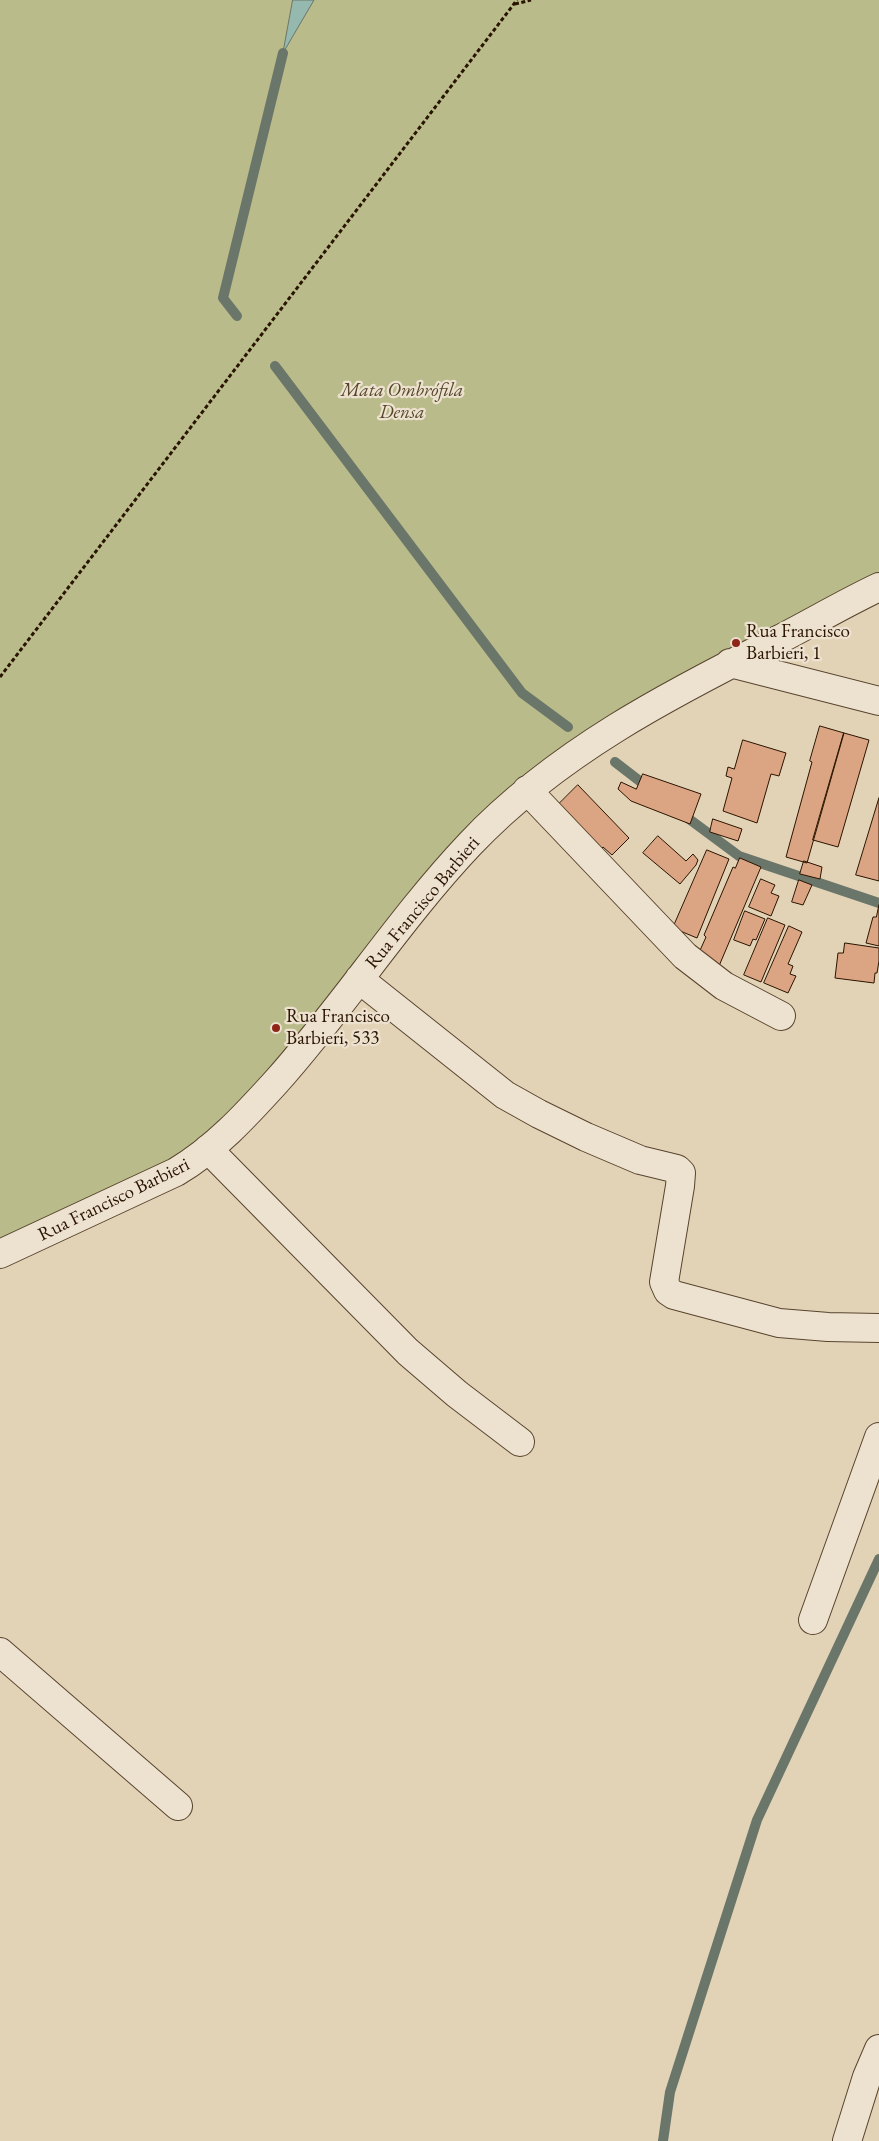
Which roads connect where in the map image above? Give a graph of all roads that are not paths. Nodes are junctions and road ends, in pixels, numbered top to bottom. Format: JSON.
{"nodes":[{"id":1,"x":879,"y":587,"type":"edge"},
{"id":2,"x":730,"y":663,"type":"junction"},
{"id":3,"x":879,"y":701,"type":"edge"},
{"id":4,"x":527,"y":790,"type":"junction"},
{"id":5,"x":359,"y":979,"type":"junction"},
{"id":6,"x":781,"y":1016,"type":"dead end"},
{"id":7,"x":208,"y":1148,"type":"junction"},
{"id":8,"x":0,"y":1254,"type":"edge"},
{"id":9,"x":879,"y":1328,"type":"edge"},
{"id":10,"x":879,"y":1437,"type":"edge"},
{"id":11,"x":520,"y":1442,"type":"dead end"},
{"id":12,"x":813,"y":1620,"type":"dead end"},
{"id":13,"x":0,"y":1652,"type":"edge"},
{"id":14,"x":178,"y":1806,"type":"dead end"},
{"id":15,"x":878,"y":2054,"type":"edge"},
{"id":16,"x":847,"y":2141,"type":"edge"}],
"edges":[{"from":1,"to":2,"type":"street","name":"Rua Francisco Barbieri"},
{"from":2,"to":3,"type":"street"},
{"from":2,"to":4,"type":"street","name":"Rua Francisco Barbieri"},
{"from":4,"to":5,"type":"street","name":"Rua Francisco Barbieri"},
{"from":4,"to":6,"type":"street"},
{"from":5,"to":7,"type":"street","name":"Rua Francisco Barbieri"},
{"from":5,"to":9,"type":"street"},
{"from":7,"to":8,"type":"street","name":"Rua Francisco Barbieri"},
{"from":7,"to":11,"type":"street"},
{"from":10,"to":12,"type":"street"},
{"from":13,"to":14,"type":"street"},
{"from":15,"to":16,"type":"street"}]}
